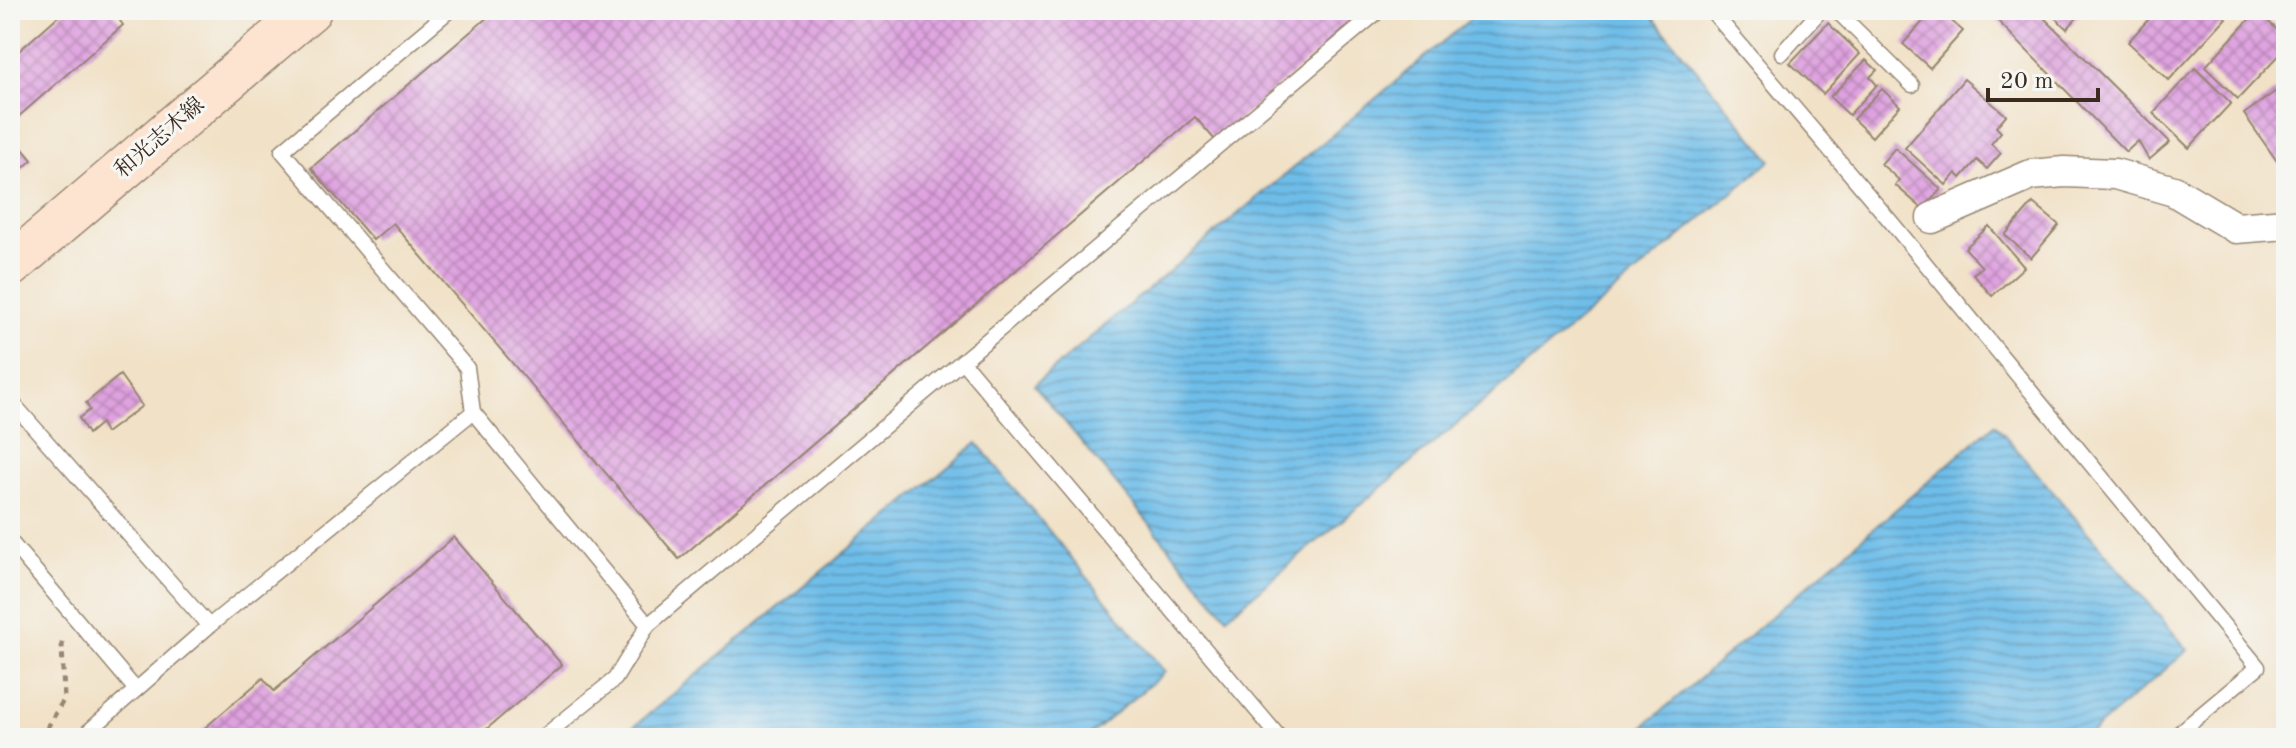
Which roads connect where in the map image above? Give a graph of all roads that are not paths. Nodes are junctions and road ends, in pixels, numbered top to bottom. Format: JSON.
{"nodes":[{"id":1,"x":310,"y":10,"type":"edge"},
{"id":2,"x":450,"y":10,"type":"edge"},
{"id":3,"x":1380,"y":10,"type":"edge"},
{"id":4,"x":1711,"y":10,"type":"edge"},
{"id":5,"x":1821,"y":10,"type":"edge"},
{"id":6,"x":1836,"y":10,"type":"edge"},
{"id":7,"x":1782,"y":53,"type":"dead end"},
{"id":8,"x":1912,"y":85,"type":"dead end"},
{"id":9,"x":1932,"y":218,"type":"dead end"},
{"id":10,"x":2286,"y":224,"type":"edge"},
{"id":11,"x":10,"y":266,"type":"edge"},
{"id":12,"x":962,"y":361,"type":"junction"},
{"id":13,"x":10,"y":400,"type":"edge"},
{"id":14,"x":473,"y":412,"type":"junction"},
{"id":15,"x":10,"y":541,"type":"edge"},
{"id":16,"x":648,"y":625,"type":"junction"},
{"id":17,"x":209,"y":626,"type":"junction"},
{"id":18,"x":136,"y":690,"type":"junction"},
{"id":19,"x":81,"y":738,"type":"edge"},
{"id":20,"x":542,"y":738,"type":"edge"},
{"id":21,"x":1280,"y":738,"type":"edge"},
{"id":22,"x":2173,"y":738,"type":"edge"}],
"edges":[{"from":1,"to":11,"type":"main road","name":"和光志木線"},
{"from":2,"to":14,"type":"lane"},
{"from":3,"to":12,"type":"lane"},
{"from":4,"to":22,"type":"lane"},
{"from":5,"to":7,"type":"lane"},
{"from":6,"to":8,"type":"lane"},
{"from":9,"to":10,"type":"street"},
{"from":12,"to":16,"type":"lane"},
{"from":12,"to":21,"type":"lane"},
{"from":13,"to":17,"type":"lane"},
{"from":14,"to":16,"type":"lane"},
{"from":14,"to":17,"type":"lane"},
{"from":15,"to":18,"type":"lane"},
{"from":16,"to":20,"type":"lane"},
{"from":17,"to":18,"type":"lane"},
{"from":18,"to":19,"type":"lane"}]}
